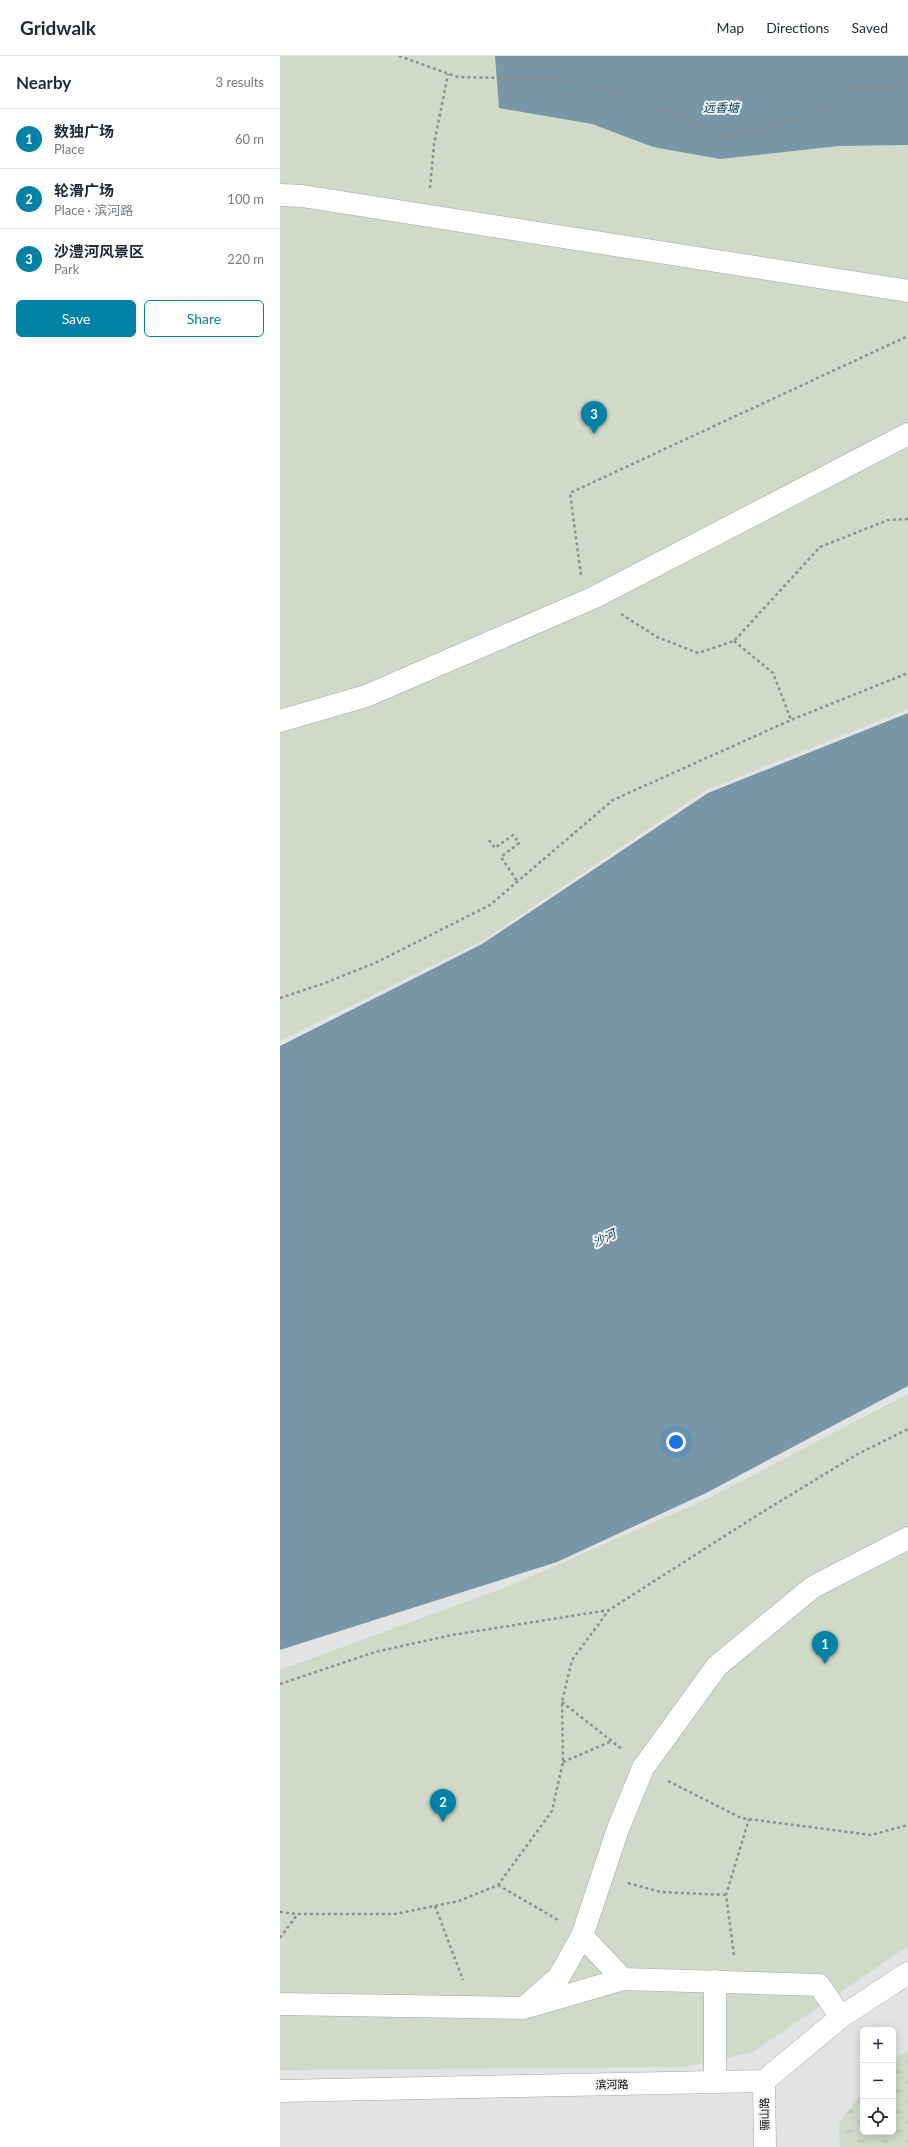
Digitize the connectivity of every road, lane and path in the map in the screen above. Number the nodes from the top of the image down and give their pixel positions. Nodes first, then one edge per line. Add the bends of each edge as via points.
1 (399, 56) edge
2 (448, 74) junction
3 (908, 86) edge
4 (280, 195) edge
5 (427, 216) junction
6 (908, 291) edge
7 (908, 434) edge
8 (734, 640) dead end
9 (908, 673) edge
10 (791, 720) junction
11 (280, 721) edge
12 (489, 840) dead end
13 (517, 881) junction
14 (280, 998) edge
15 (908, 1429) edge
16 (908, 1538) edge
17 (609, 1610) junction
18 (280, 1684) edge
19 (562, 1702) junction
20 (612, 1741) junction
21 (563, 1762) junction
22 (643, 1768) junction
23 (749, 1819) junction
24 (908, 1825) edge
25 (602, 1876) junction
26 (498, 1885) junction
27 (726, 1895) junction
28 (435, 1906) junction
29 (280, 1912) edge
30 (297, 1914) junction
31 (582, 1936) junction
32 (280, 1938) edge
33 (908, 1973) edge
34 (623, 1979) junction
35 (715, 1981) junction
36 (738, 1982) junction
37 (280, 2004) edge
38 (473, 2007) junction
39 (524, 2008) junction
40 (841, 2018) junction
41 (764, 2081) junction
42 (715, 2082) junction
43 (280, 2091) edge
44 (765, 2147) edge

1 - 2 path
2 - 3 path via 458,77 554,78 601,87 726,134 761,132 816,112 851,91 893,84
2 - 5 path via 434,144
4 - 5 street via 302,196
5 - 6 street
7 - 11 street via 595,597 366,696
8 - 10 path via 772,673
9 - 10 path
10 - 13 path via 613,800
12 - 13 path via 495,848 513,835 519,843 501,857
13 - 14 path via 490,905 377,962
15 - 17 path via 849,1459
16 - 22 street via 813,1587 717,1666
17 - 18 path via 452,1635 375,1652
17 - 19 path via 572,1660
19 - 20 path
19 - 21 path
20 - 21 path
20 - 22 path
21 - 26 path via 552,1811
22 - 23 path via 740,1818
22 - 25 street
23 - 24 path via 871,1835
23 - 27 path
25 - 27 path via 661,1892
25 - 31 street
26 - 28 path via 459,1901
26 - 31 path
27 - 36 path
28 - 30 path via 395,1914
28 - 38 path
29 - 30 path
30 - 32 path
31 - 34 street
31 - 39 street via 559,1977
33 - 40 street
34 - 35 street
34 - 39 street
35 - 36 street
35 - 42 street
36 - 40 street via 819,1985
37 - 38 street
38 - 39 street
40 - 41 street
41 - 42 street, 滨河路
41 - 44 street, 骊山路
42 - 43 street, 滨河路

